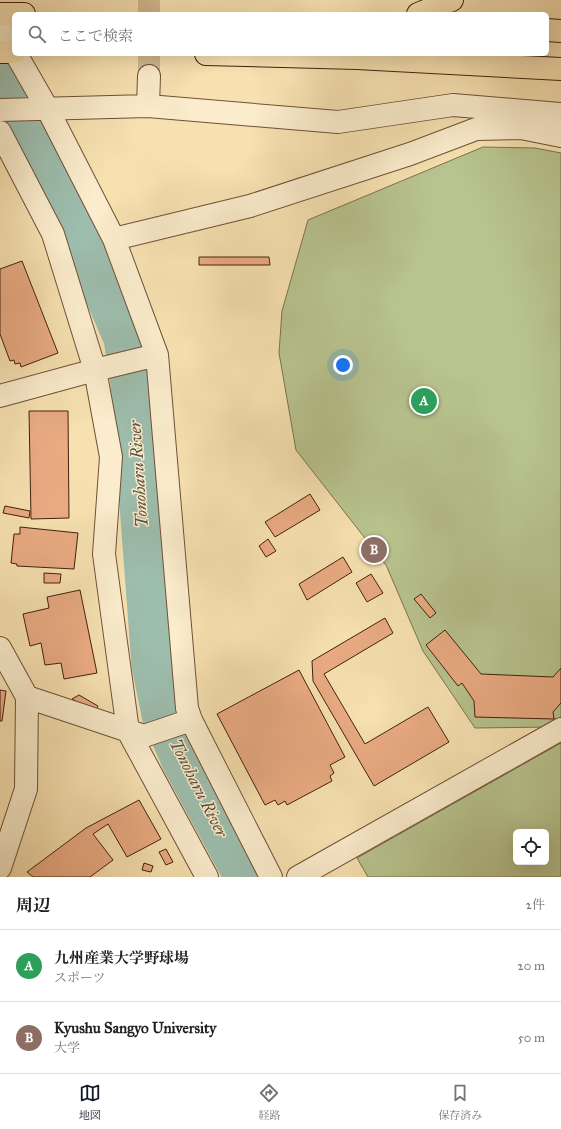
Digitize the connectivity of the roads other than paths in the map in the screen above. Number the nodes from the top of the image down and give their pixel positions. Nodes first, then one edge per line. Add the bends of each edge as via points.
1 (452, 0) edge
2 (423, 12) edge
3 (0, 14) edge
4 (12, 14) edge
5 (0, 27) edge
6 (549, 30) edge
7 (561, 31) edge
8 (12, 47) edge
9 (0, 52) edge
10 (12, 52) edge
11 (17, 56) edge
12 (326, 56) edge
13 (561, 69) edge
14 (150, 76) tunnel mouth
15 (148, 106) junction
16 (47, 108) junction
17 (0, 110) edge
18 (561, 114) edge
19 (0, 132) edge
20 (561, 136) edge
21 (114, 240) junction
22 (157, 355) junction
23 (95, 370) junction
24 (0, 396) edge
25 (1, 652) edge
26 (27, 697) junction
27 (186, 722) junction
28 (561, 729) edge
29 (136, 733) junction
30 (0, 868) edge
31 (207, 877) edge
32 (271, 877) edge
33 (298, 877) edge

1 - 2 highway
3 - 4 highway
5 - 8 street
6 - 7 highway
9 - 10 highway
11 - 16 street
12 - 13 highway
14 - 15 street
15 - 16 street
15 - 18 street via 338,122 453,105
16 - 17 street
16 - 21 street
19 - 23 street via 53,234
20 - 21 street via 521,128 476,129 410,154 250,206
21 - 22 street
22 - 23 street
22 - 27 street via 187,708
23 - 24 street
23 - 29 street via 111,457 104,554
25 - 26 street
26 - 29 street
26 - 30 street via 26,789
27 - 29 street
27 - 32 street
28 - 33 street
29 - 31 street

